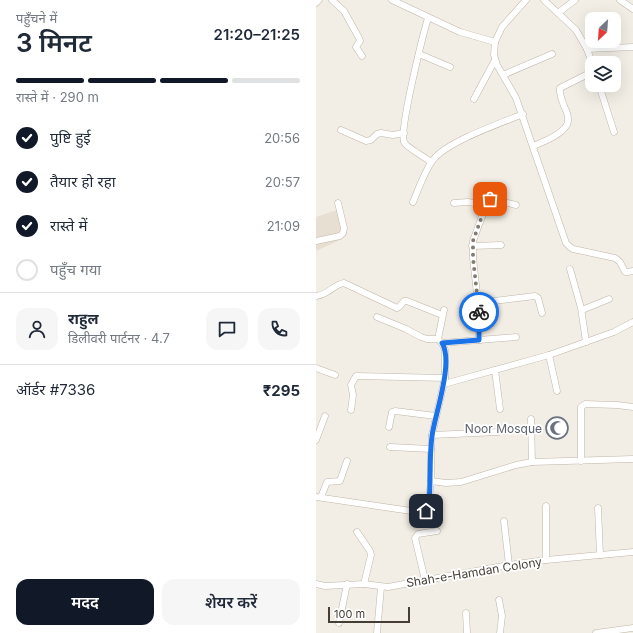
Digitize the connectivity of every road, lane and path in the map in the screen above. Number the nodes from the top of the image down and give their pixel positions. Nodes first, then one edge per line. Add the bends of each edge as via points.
1 (319, 0) edge
2 (332, 0) edge
3 (392, 0) edge
4 (526, 0) edge
5 (545, 0) edge
6 (575, 0) edge
7 (620, 0) edge
8 (316, 3) edge
9 (633, 9) edge
10 (558, 13) junction
11 (428, 18) junction
12 (496, 42) junction
13 (585, 45) edge
14 (621, 47) edge
15 (633, 47) edge
16 (587, 48) edge
17 (419, 54) junction
18 (552, 54) dead end
19 (362, 56) dead end
20 (590, 56) edge
21 (495, 60) junction
22 (450, 67) dead end
23 (503, 75) junction
24 (585, 76) edge
25 (601, 92) edge
26 (474, 99) dead end
27 (523, 114) junction
28 (341, 130) dead end
29 (614, 132) dead end
30 (404, 133) junction
31 (533, 146) junction
32 (431, 162) junction
33 (413, 202) dead end
34 (338, 203) dead end
35 (454, 203) dead end
36 (486, 205) junction
37 (516, 205) dead end
38 (316, 241) edge
39 (501, 245) dead end
40 (472, 246) junction
41 (570, 270) dead end
42 (633, 271) edge
43 (316, 296) edge
44 (608, 299) dead end
45 (478, 303) junction
46 (582, 310) junction
47 (542, 313) dead end
48 (377, 317) dead end
49 (633, 322) edge
50 (516, 337) dead end
51 (479, 340) junction
52 (440, 341) junction
53 (586, 342) junction
54 (550, 355) junction
55 (316, 368) edge
56 (495, 370) junction
57 (335, 375) dead end
58 (444, 381) junction
59 (557, 391) dead end
60 (633, 407) edge
61 (500, 409) dead end
62 (351, 410) dead end
63 (325, 416) dead end
64 (436, 416) junction
65 (531, 420) dead end
66 (389, 427) dead end
67 (499, 432) dead end
68 (432, 435) junction
69 (316, 440) edge
70 (390, 447) dead end
71 (431, 449) junction
72 (633, 459) edge
73 (347, 461) dead end
74 (581, 461) junction
75 (532, 462) junction
76 (431, 481) junction
77 (318, 497) edge
78 (546, 506) dead end
79 (598, 508) dead end
80 (504, 521) dead end
81 (436, 531) dead end
82 (357, 532) dead end
83 (633, 552) edge
84 (600, 555) junction
85 (546, 560) junction
86 (508, 565) junction
87 (425, 580) junction
88 (316, 584) edge
89 (347, 584) junction
90 (364, 584) junction
91 (381, 587) junction
92 (499, 600) dead end
93 (466, 613) dead end
94 (339, 622) dead end
95 (633, 628) edge
96 (620, 631) edge
97 (377, 633) edge
98 (466, 633) edge
99 (500, 633) edge
100 (598, 633) edge

1 - 8 street
2 - 19 street via 344,11 360,40 356,48
3 - 11 street
4 - 12 street via 502,26
5 - 10 street
6 - 10 street
7 - 9 street
10 - 13 street via 576,30
11 - 12 street via 469,35
11 - 17 street
12 - 21 street
14 - 15 street
16 - 20 street
17 - 22 street
17 - 30 street
18 - 23 street
21 - 23 street
21 - 26 street
23 - 27 street
24 - 31 street via 560,88 568,117 565,128 552,138
25 - 29 street
27 - 31 street
27 - 32 street via 460,141 437,155
28 - 30 street via 366,141 381,133
30 - 32 street via 407,145
31 - 42 street via 568,246 615,258 624,270
32 - 33 street
34 - 38 street via 343,233 340,236
35 - 36 street
36 - 37 street via 490,199
36 - 40 street
39 - 40 street
40 - 45 street
41 - 46 street
43 - 52 street via 344,283 397,308 402,302 407,301 443,313
44 - 46 street
45 - 47 street via 535,296 538,298
45 - 51 street
46 - 53 street
48 - 52 street via 427,339
49 - 53 street
50 - 51 street
51 - 52 street
52 - 58 street via 445,350
53 - 54 street
54 - 56 street
54 - 59 street
55 - 57 street
56 - 58 street
56 - 61 street
58 - 62 street via 356,376 351,385
58 - 64 street
60 - 74 street via 583,405 580,409
63 - 69 street
64 - 66 street via 395,410 392,412
64 - 68 street
65 - 75 street
67 - 68 street
68 - 71 street
70 - 71 street
71 - 76 street
72 - 74 street
73 - 77 street via 340,481 327,482
74 - 75 street
75 - 76 street via 461,482
76 - 77 street via 428,508 422,512
78 - 85 street
79 - 84 street
80 - 86 street
81 - 87 street via 418,534 415,538
82 - 90 street via 370,551
83 - 84 street, Shah-e-Hamdan Colony
84 - 85 street, Shah-e-Hamdan Colony
85 - 86 street, Shah-e-Hamdan Colony
86 - 87 street, Shah-e-Hamdan Colony
87 - 91 street, Shah-e-Hamdan Colony
88 - 89 street, Shah-e-Hamdan Colony
89 - 90 street, Shah-e-Hamdan Colony
89 - 94 street
90 - 91 street, Shah-e-Hamdan Colony
91 - 97 street
92 - 99 street via 502,616
93 - 98 street
95 - 96 street
96 - 100 street

